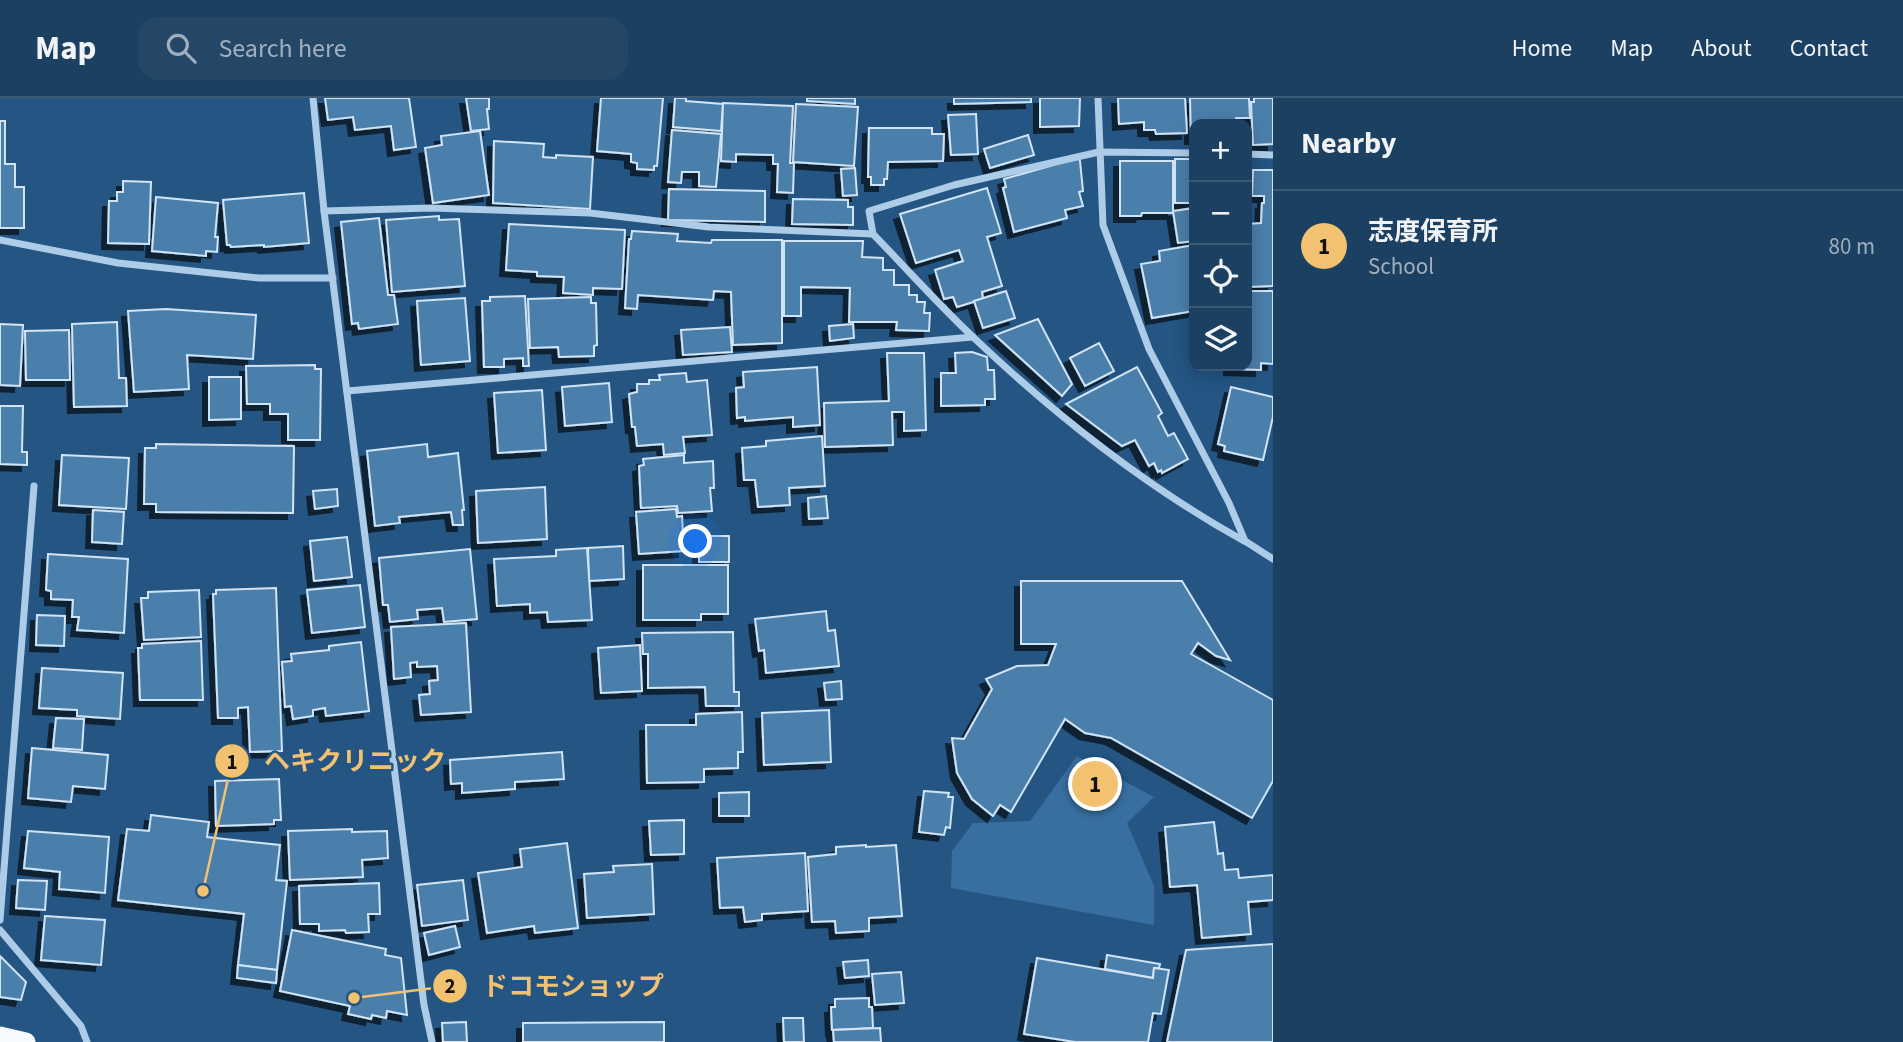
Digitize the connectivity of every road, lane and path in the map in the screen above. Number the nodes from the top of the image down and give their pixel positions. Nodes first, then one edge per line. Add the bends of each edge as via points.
1 (313, 98) edge
2 (1098, 98) edge
3 (1098, 152) junction
4 (1189, 153) edge
5 (1252, 154) edge
6 (1273, 155) edge
7 (324, 211) junction
8 (873, 234) junction
9 (0, 240) edge
10 (333, 278) junction
11 (973, 337) junction
12 (347, 391) junction
13 (34, 486) dead end
14 (1245, 541) junction
15 (1273, 559) edge
16 (0, 920) edge
17 (0, 930) edge
18 (0, 1036) edge
19 (26, 1042) edge
20 (87, 1042) edge
21 (432, 1042) edge

1 - 7 street
2 - 3 street
3 - 4 street
3 - 8 street via 869,211
3 - 14 street via 1103,225 1144,337
5 - 6 street
7 - 8 street via 432,208 590,213 709,227
7 - 10 street
8 - 11 street
9 - 10 street via 118,262 259,278
10 - 12 street
11 - 12 street
11 - 14 street via 1105,452
12 - 21 street
13 - 16 street
14 - 15 street
17 - 20 street via 81,1026
18 - 19 highway

